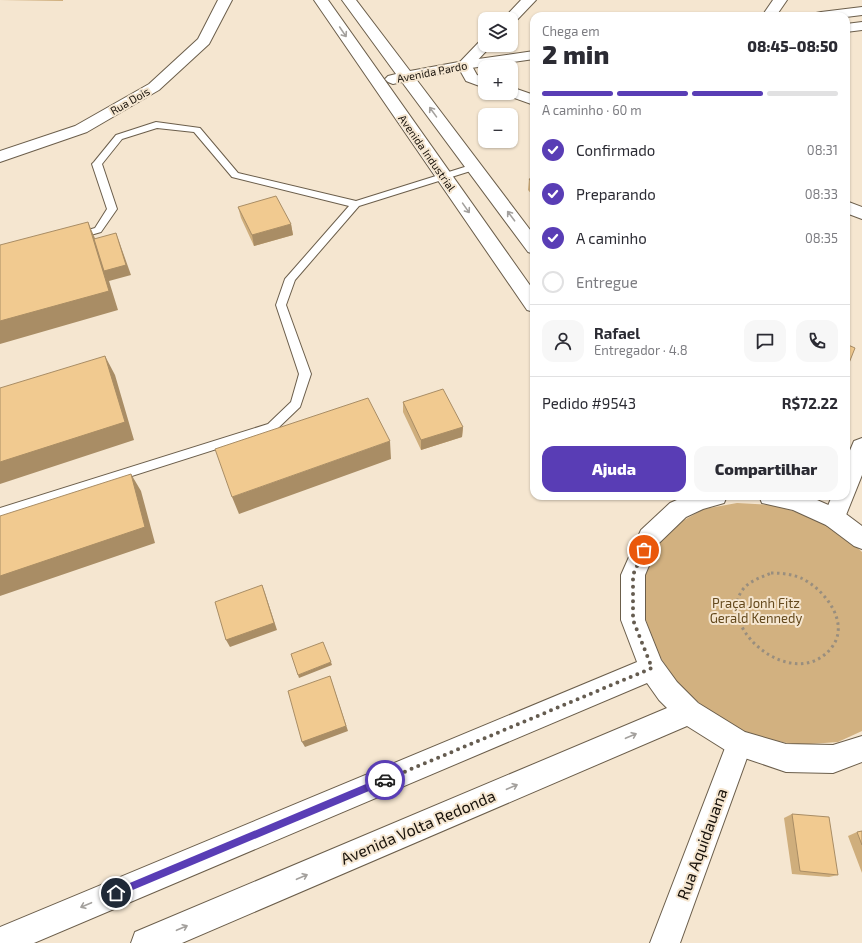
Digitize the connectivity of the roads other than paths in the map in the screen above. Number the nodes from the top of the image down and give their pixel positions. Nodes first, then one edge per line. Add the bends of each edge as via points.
1 (225, 0) edge
2 (321, 0) edge
3 (349, 0) edge
4 (529, 0) edge
5 (780, 0) edge
6 (862, 11) edge
7 (517, 12) edge
8 (772, 12) edge
9 (850, 12) edge
10 (862, 26) edge
11 (850, 28) edge
12 (482, 52) edge
13 (530, 57) edge
14 (473, 73) edge
15 (411, 82) junction
16 (381, 88) junction
17 (518, 94) edge
18 (530, 99) edge
19 (0, 157) edge
20 (474, 167) junction
21 (444, 176) junction
22 (356, 204) junction
23 (850, 208) edge
24 (862, 212) edge
25 (68, 238) edge
26 (530, 243) edge
27 (530, 299) edge
28 (862, 447) edge
29 (850, 478) edge
30 (702, 500) edge
31 (791, 500) edge
32 (841, 500) edge
33 (674, 503) edge
34 (0, 513) edge
35 (834, 518) junction
36 (862, 539) edge
37 (652, 668) junction
38 (689, 712) junction
39 (739, 744) junction
40 (862, 749) edge
41 (0, 942) edge
42 (146, 943) edge
43 (665, 943) edge

1 - 19 street, Rua Dois via 204,41 154,87 81,129
2 -> 16 street, Avenida Industrial
3 - 15 street
4 - 7 street
5 - 8 street
6 - 9 street
10 - 11 street
12 - 14 street
13 - 14 street, Avenida Pardo
14 - 15 street, Avenida Pardo
15 - 16 street, Avenida Pardo
20 -> 15 street
16 - 21 street, Avenida Industrial
17 - 18 street
20 - 21 lane
26 -> 20 street
21 - 22 lane
21 -> 27 street, Avenida Industrial
22 - 25 lane via 235,175 197,130 156,125 119,137 97,164 112,209 98,230
22 - 34 lane via 290,279 281,305 305,374 296,404 272,427
23 - 24 street
28 - 29 street
30 - 33 street
31 - 35 street
32 - 35 street
33 - 37 street via 649,537 633,575 633,620
35 - 36 street
37 - 38 street via 668,691
37 -> 41 street
38 - 39 street
42 -> 38 street, Avenida Volta Redonda
39 - 40 street via 786,758 833,759
39 - 43 street, Rua Aquidauana

